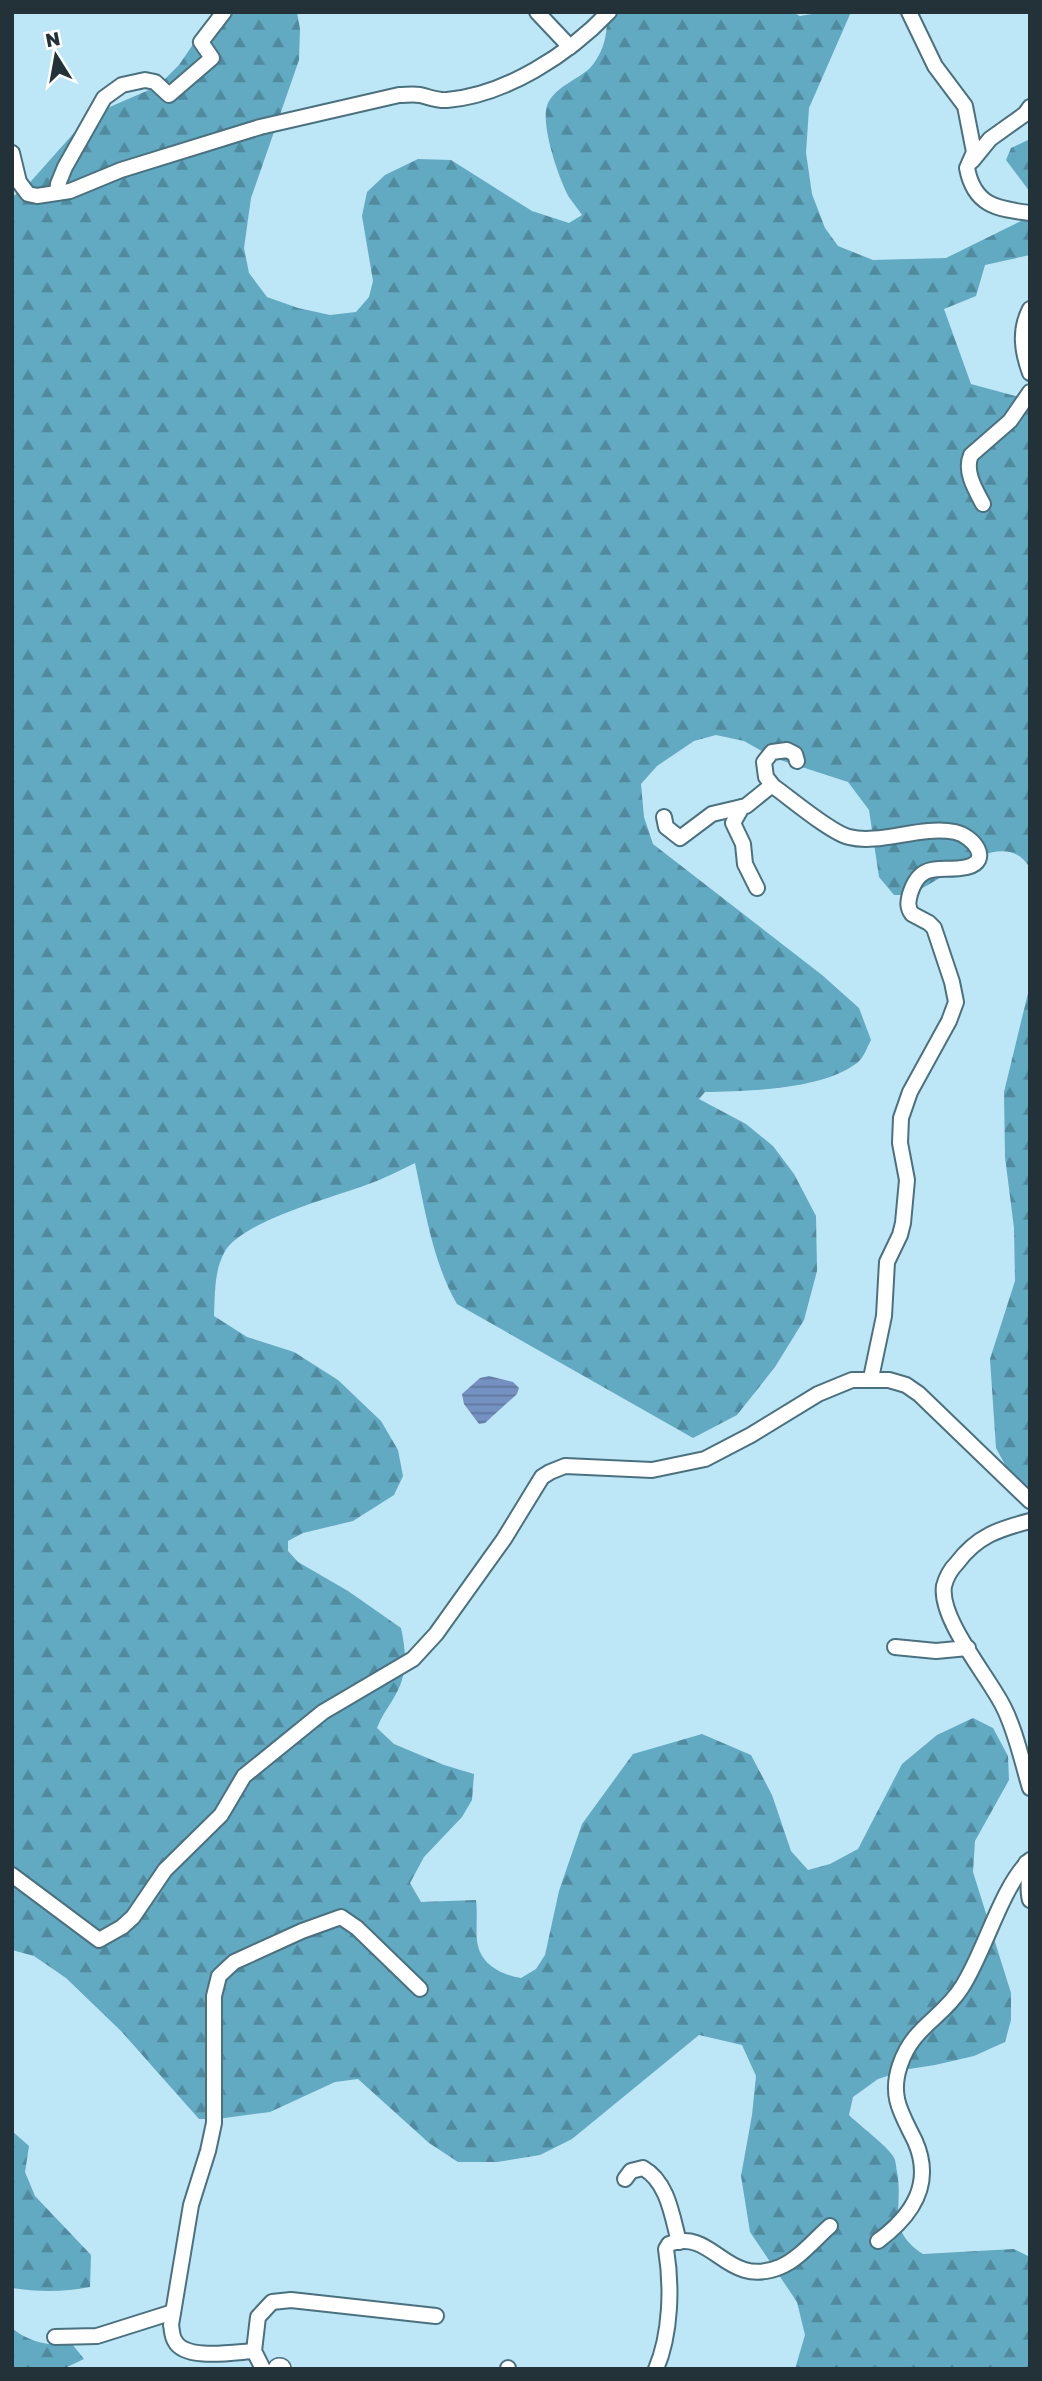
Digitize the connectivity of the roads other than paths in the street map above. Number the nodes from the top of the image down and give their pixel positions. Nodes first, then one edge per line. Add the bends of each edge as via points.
1 (224, 12) edge
2 (537, 12) edge
3 (609, 12) edge
4 (909, 12) edge
5 (570, 47) junction
6 (1030, 107) edge
7 (12, 153) edge
8 (969, 165) junction
9 (57, 192) junction
10 (1030, 213) edge
11 (1030, 309) edge
12 (1030, 373) edge
13 (1030, 392) edge
14 (983, 504) dead end
15 (797, 761) dead end
16 (772, 785) junction
17 (742, 807) junction
18 (664, 817) dead end
19 (757, 888) dead end
20 (872, 1378) junction
21 (1027, 1493) edge
22 (1030, 1521) edge
23 (895, 1647) dead end
24 (968, 1648) junction
25 (1030, 1788) edge
26 (1028, 1861) edge
27 (12, 1875) edge
28 (1030, 1900) edge
29 (420, 1989) dead end
30 (625, 2179) dead end
31 (830, 2226) dead end
32 (878, 2241) dead end
33 (679, 2242) junction
34 (173, 2312) junction
35 (436, 2316) dead end
36 (55, 2337) dead end
37 (254, 2351) junction
38 (263, 2369) edge
39 (656, 2369) edge

1 - 9 street via 201,42 212,58 179,89 169,95 155,82 145,80 122,85 104,98 65,167
2 - 5 street
3 - 5 street
4 - 8 street via 935,66 965,106 974,152
5 - 9 street via 509,83 467,97 444,100 399,94 260,127
6 - 8 street via 990,139
7 - 9 street via 27,194
8 - 10 street via 977,196 991,205
11 - 12 street via 1023,327
13 - 14 street via 1010,421 971,455 971,476
15 - 16 street via 787,750 772,752 764,762
16 - 17 street
16 - 20 street via 845,836 857,839 931,830 970,837 977,844 976,860 969,866 926,871 914,883 908,902 912,914 934,928 956,1002 901,1118 907,1180 903,1223 887,1262 884,1316
17 - 18 street via 716,812 680,838 666,827
17 - 19 street via 733,825
20 - 21 street via 906,1385 919,1394
20 - 27 street via 828,1389 705,1459 652,1470 565,1466 542,1477 504,1539 413,1660 323,1712 244,1776 221,1815 165,1870 133,1917 108,1936 99,1940
22 - 24 street via 984,1536 962,1555 945,1584 950,1619
23 - 24 street
24 - 25 street via 1003,1706
26 - 28 street
26 - 32 street via 964,1984 939,2015 916,2033 900,2066 898,2106 917,2147 922,2183 905,2219
29 - 34 street via 341,1917 246,1954 219,1976 214,1996 214,2123 191,2205
30 - 33 street via 631,2171 643,2168 655,2176
31 - 33 street via 792,2260 768,2270 738,2269 706,2247
33 - 39 street via 666,2249 668,2325
34 - 36 street via 97,2336
34 - 37 street via 173,2337 182,2349 199,2354
35 - 37 street via 282,2299 272,2302 258,2317
37 - 38 street

